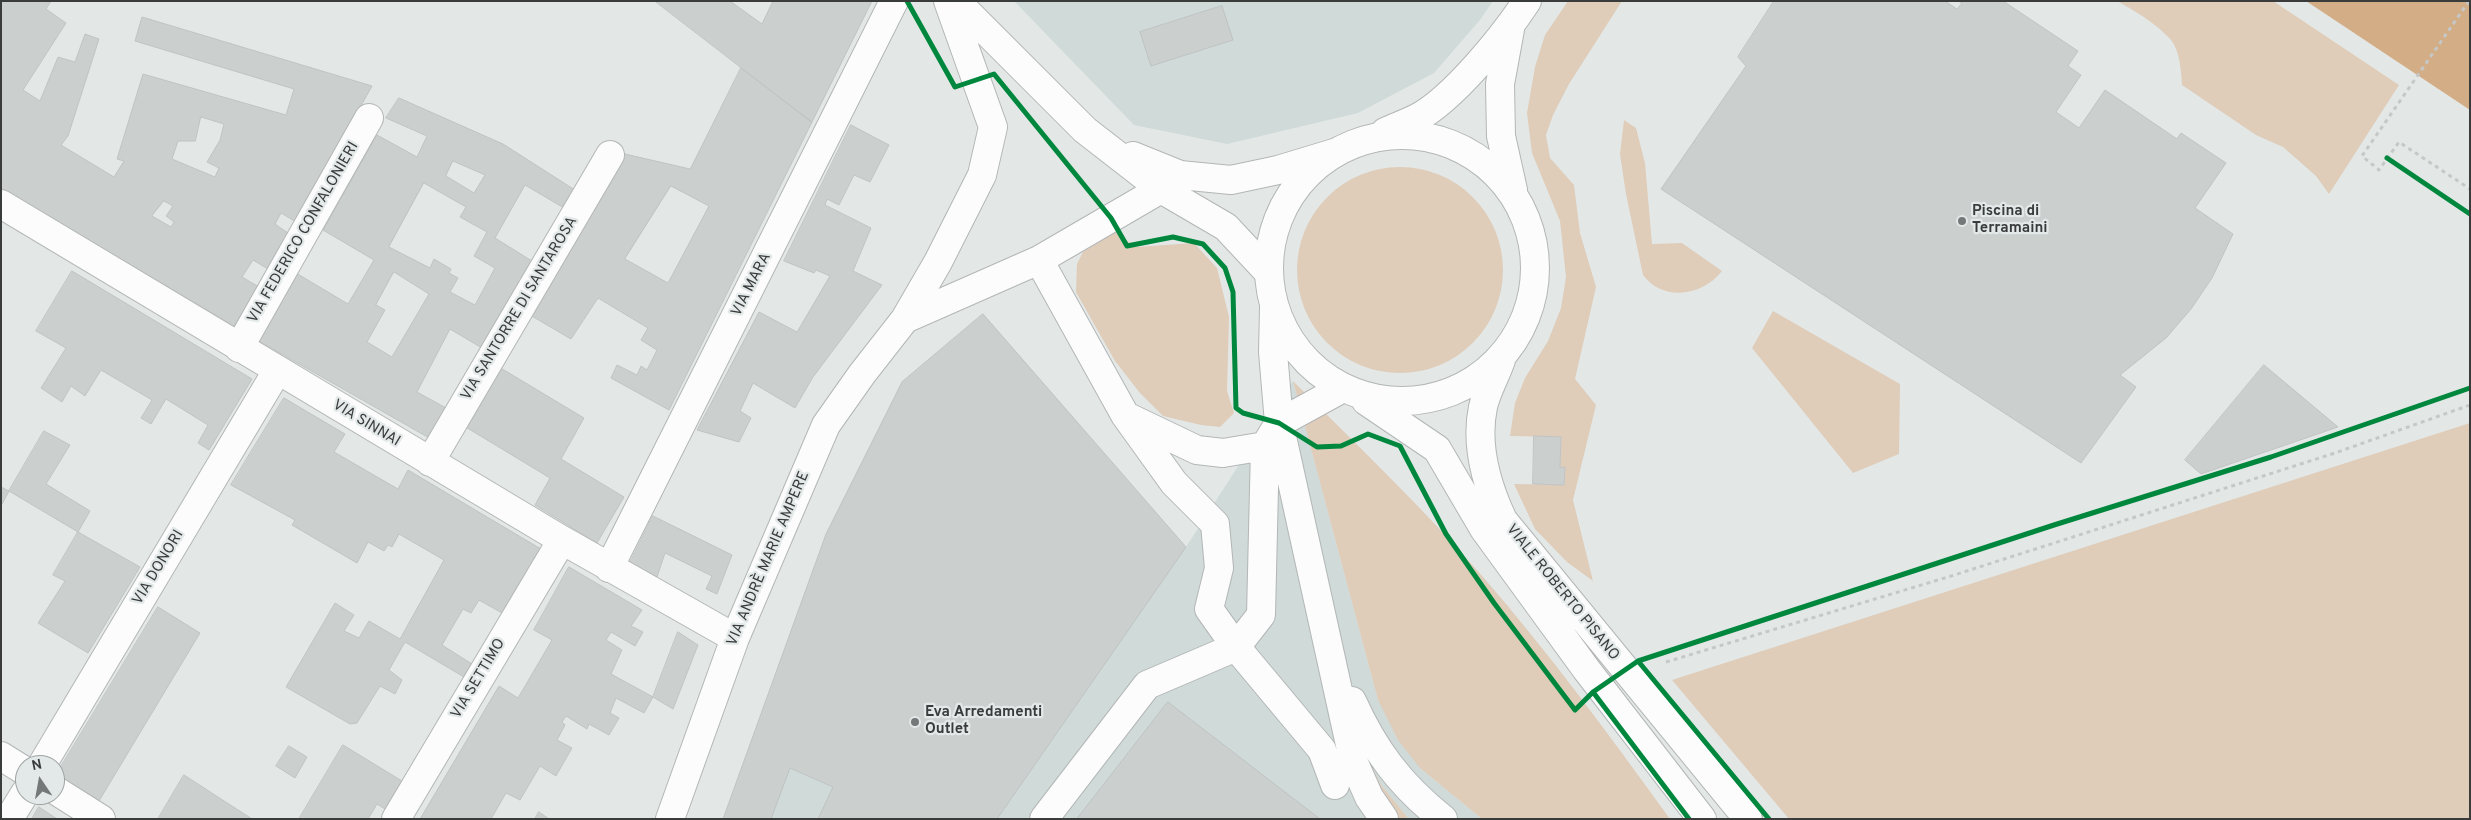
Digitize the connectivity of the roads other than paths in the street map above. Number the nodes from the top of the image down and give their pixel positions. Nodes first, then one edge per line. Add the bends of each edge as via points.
1 (894, 1) edge
2 (948, 1) edge
3 (956, 1) edge
4 (1527, 1) edge
5 (1512, 24) junction
6 (369, 118) dead end
7 (1086, 130) junction
8 (1346, 148) junction
9 (610, 156) dead end
10 (1161, 189) junction
11 (1514, 193) junction
12 (1, 204) edge
13 (1039, 260) junction
14 (1268, 272) junction
15 (1274, 308) junction
16 (905, 320) junction
17 (239, 348) junction
18 (1502, 359) junction
19 (277, 371) junction
20 (1350, 391) junction
21 (1125, 415) junction
22 (1272, 434) junction
23 (430, 462) junction
24 (562, 540) junction
25 (610, 568) junction
26 (735, 638) junction
27 (1236, 646) junction
28 (1332, 659) junction
29 (48, 755) edge
30 (1, 756) edge
31 (15, 765) edge
32 (1335, 785) dead end
33 (65, 796) edge
34 (18, 805) edge
35 (9, 819) edge
36 (101, 819) edge
37 (396, 819) edge
38 (670, 819) edge
39 (1044, 819) edge
40 (1384, 819) edge
41 (1443, 819) edge
42 (1702, 819) edge
43 (1748, 819) edge

1 - 25 street, VIA MARA
2 - 16 street, VIA ANDRÈ MARIE AMPERE via 993,127 982,175
3 - 7 street
4 - 5 street
5 - 8 street via 1450,94 1418,118
5 - 11 street via 1500,84 1501,136
6 - 17 street, VIA FEDERICO CONFALONIERI
7 - 8 street via 1139,159 1180,175 1231,180 1278,170
7 - 10 street
8 - 11 street via 1387,137 1423,136 1458,146 1490,166
8 - 14 street via 1316,165 1289,196 1272,232
9 - 23 street, VIA SANTORRE DI SANTAROSA
10 - 13 street, VIA ANDRÈ MARIE AMPERE
10 - 14 street via 1226,227
11 - 18 street via 1533,233 1537,278 1526,321
12 - 17 street, VIA SINNAI
13 - 16 street, VIA ANDRÈ MARIE AMPERE
13 - 21 street
14 - 15 street
15 - 20 street via 1289,342 1318,374
15 - 22 street
16 - 26 street, VIA ANDRÈ MARIE AMPERE via 826,425
17 - 19 street, VIA SINNAI
18 - 20 street via 1471,384 1434,399 1395,402
18 - 43 street, VIALE ROBERTO PISANO via 1483,407 1481,446 1490,492 1503,520
19 - 23 street, VIA SINNAI
19 - 29 street, VIA DONORI
20 - 22 street
20 - 42 street, VIALE ROBERTO PISANO via 1437,449 1484,529 1586,669
21 - 22 street via 1198,450 1223,453
21 - 27 street via 1174,483 1215,524 1219,568 1209,609
22 - 27 street via 1261,615
22 - 28 street
23 - 24 street, VIA SINNAI
24 - 25 street, VIA SINNAI
24 - 37 street, VIA SETTIMO
25 - 26 street, VIA SINNAI
26 - 38 street, VIA ANDRÈ MARIE AMPERE
27 - 32 street via 1322,750
27 - 39 street via 1146,685
28 - 40 street via 1354,763 1369,797
28 - 41 street via 1377,750 1416,798
30 - 31 street
33 - 36 street
34 - 35 street

